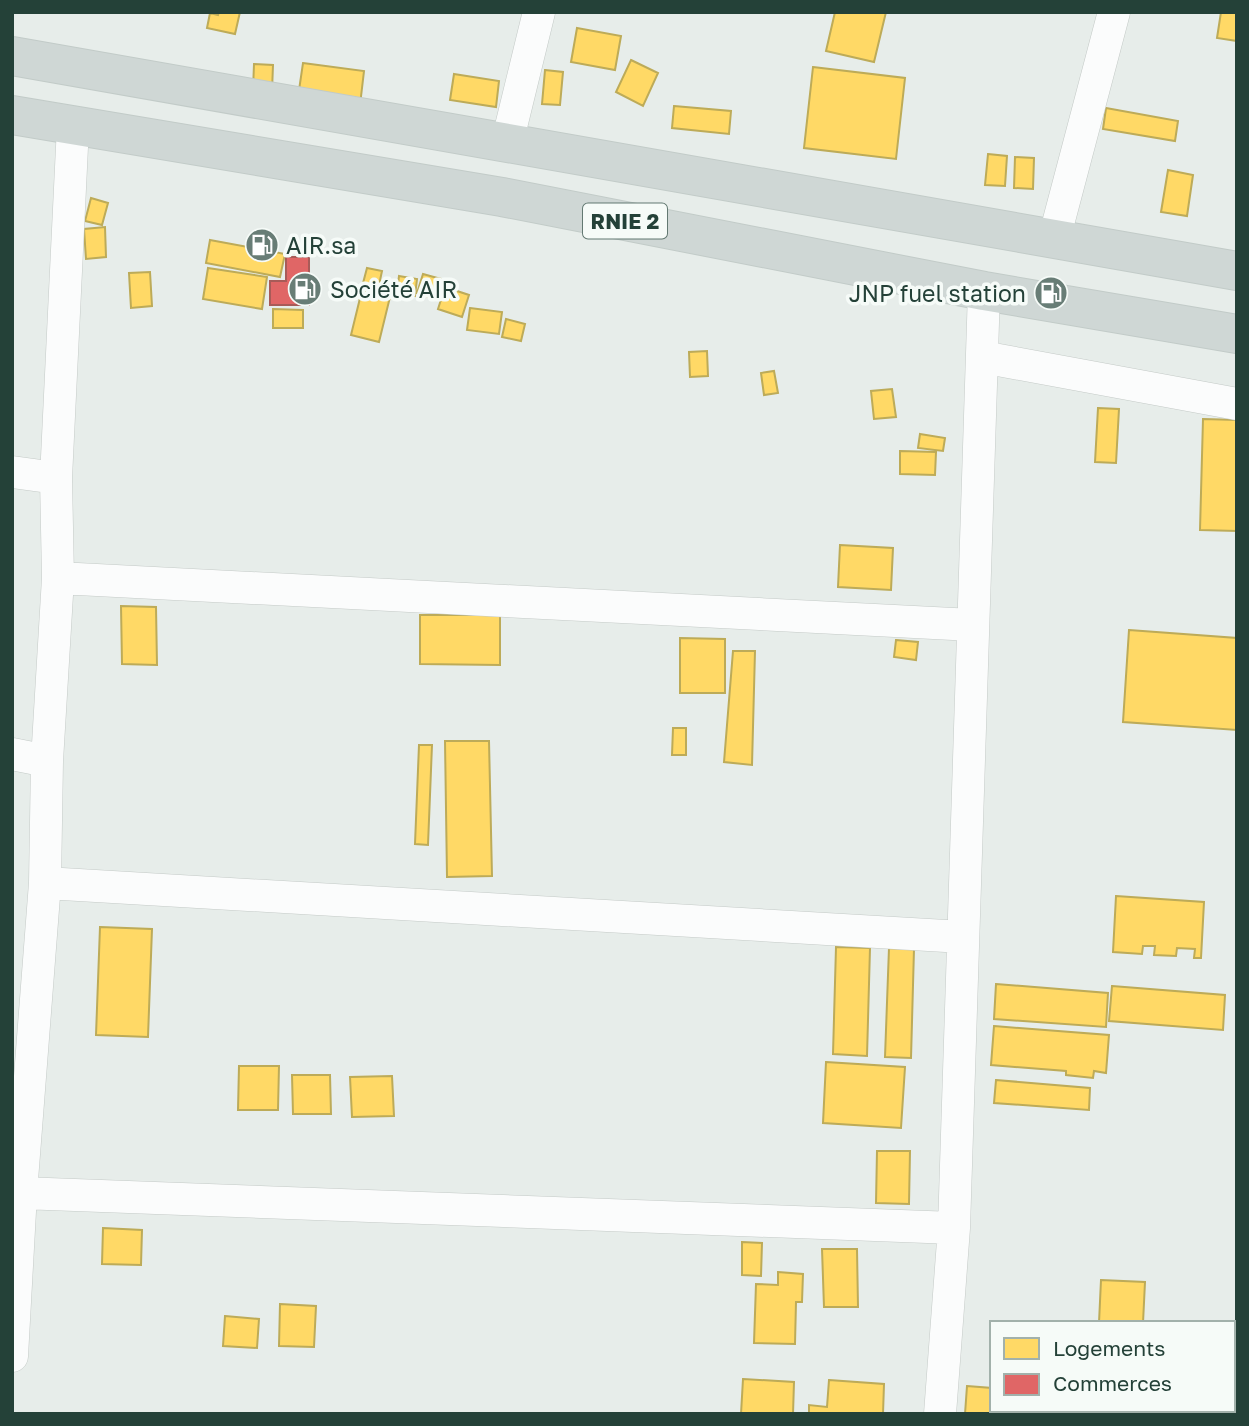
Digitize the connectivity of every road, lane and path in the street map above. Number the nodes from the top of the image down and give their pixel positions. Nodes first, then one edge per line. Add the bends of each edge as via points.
1 (539, 12) edge
2 (1114, 12) edge
3 (12, 56) edge
4 (12, 115) edge
5 (73, 126) junction
6 (508, 143) junction
7 (1054, 239) junction
8 (1237, 271) edge
9 (984, 291) junction
10 (1237, 334) edge
11 (982, 357) junction
12 (1237, 404) edge
13 (12, 471) edge
14 (56, 478) junction
15 (58, 578) junction
16 (973, 625) junction
17 (12, 754) edge
18 (47, 761) junction
19 (45, 883) junction
20 (963, 937) junction
21 (21, 1193) junction
22 (954, 1228) junction
23 (12, 1356) edge
24 (940, 1414) edge

1 - 6 street
2 - 7 street
3 - 6 main road, RNIE 2
4 - 5 main road, RNIE 2
5 - 9 main road, RNIE 2 via 502,197
5 - 14 street
6 - 7 main road, RNIE 2
7 - 8 main road, RNIE 2
9 - 10 main road, RNIE 2
9 - 11 street
11 - 12 street
11 - 16 street
13 - 14 street
14 - 15 street
15 - 16 street
15 - 18 street
16 - 20 street
17 - 18 street
18 - 19 street
19 - 20 street
19 - 21 street
20 - 22 street
21 - 22 street
21 - 23 street
22 - 24 street

